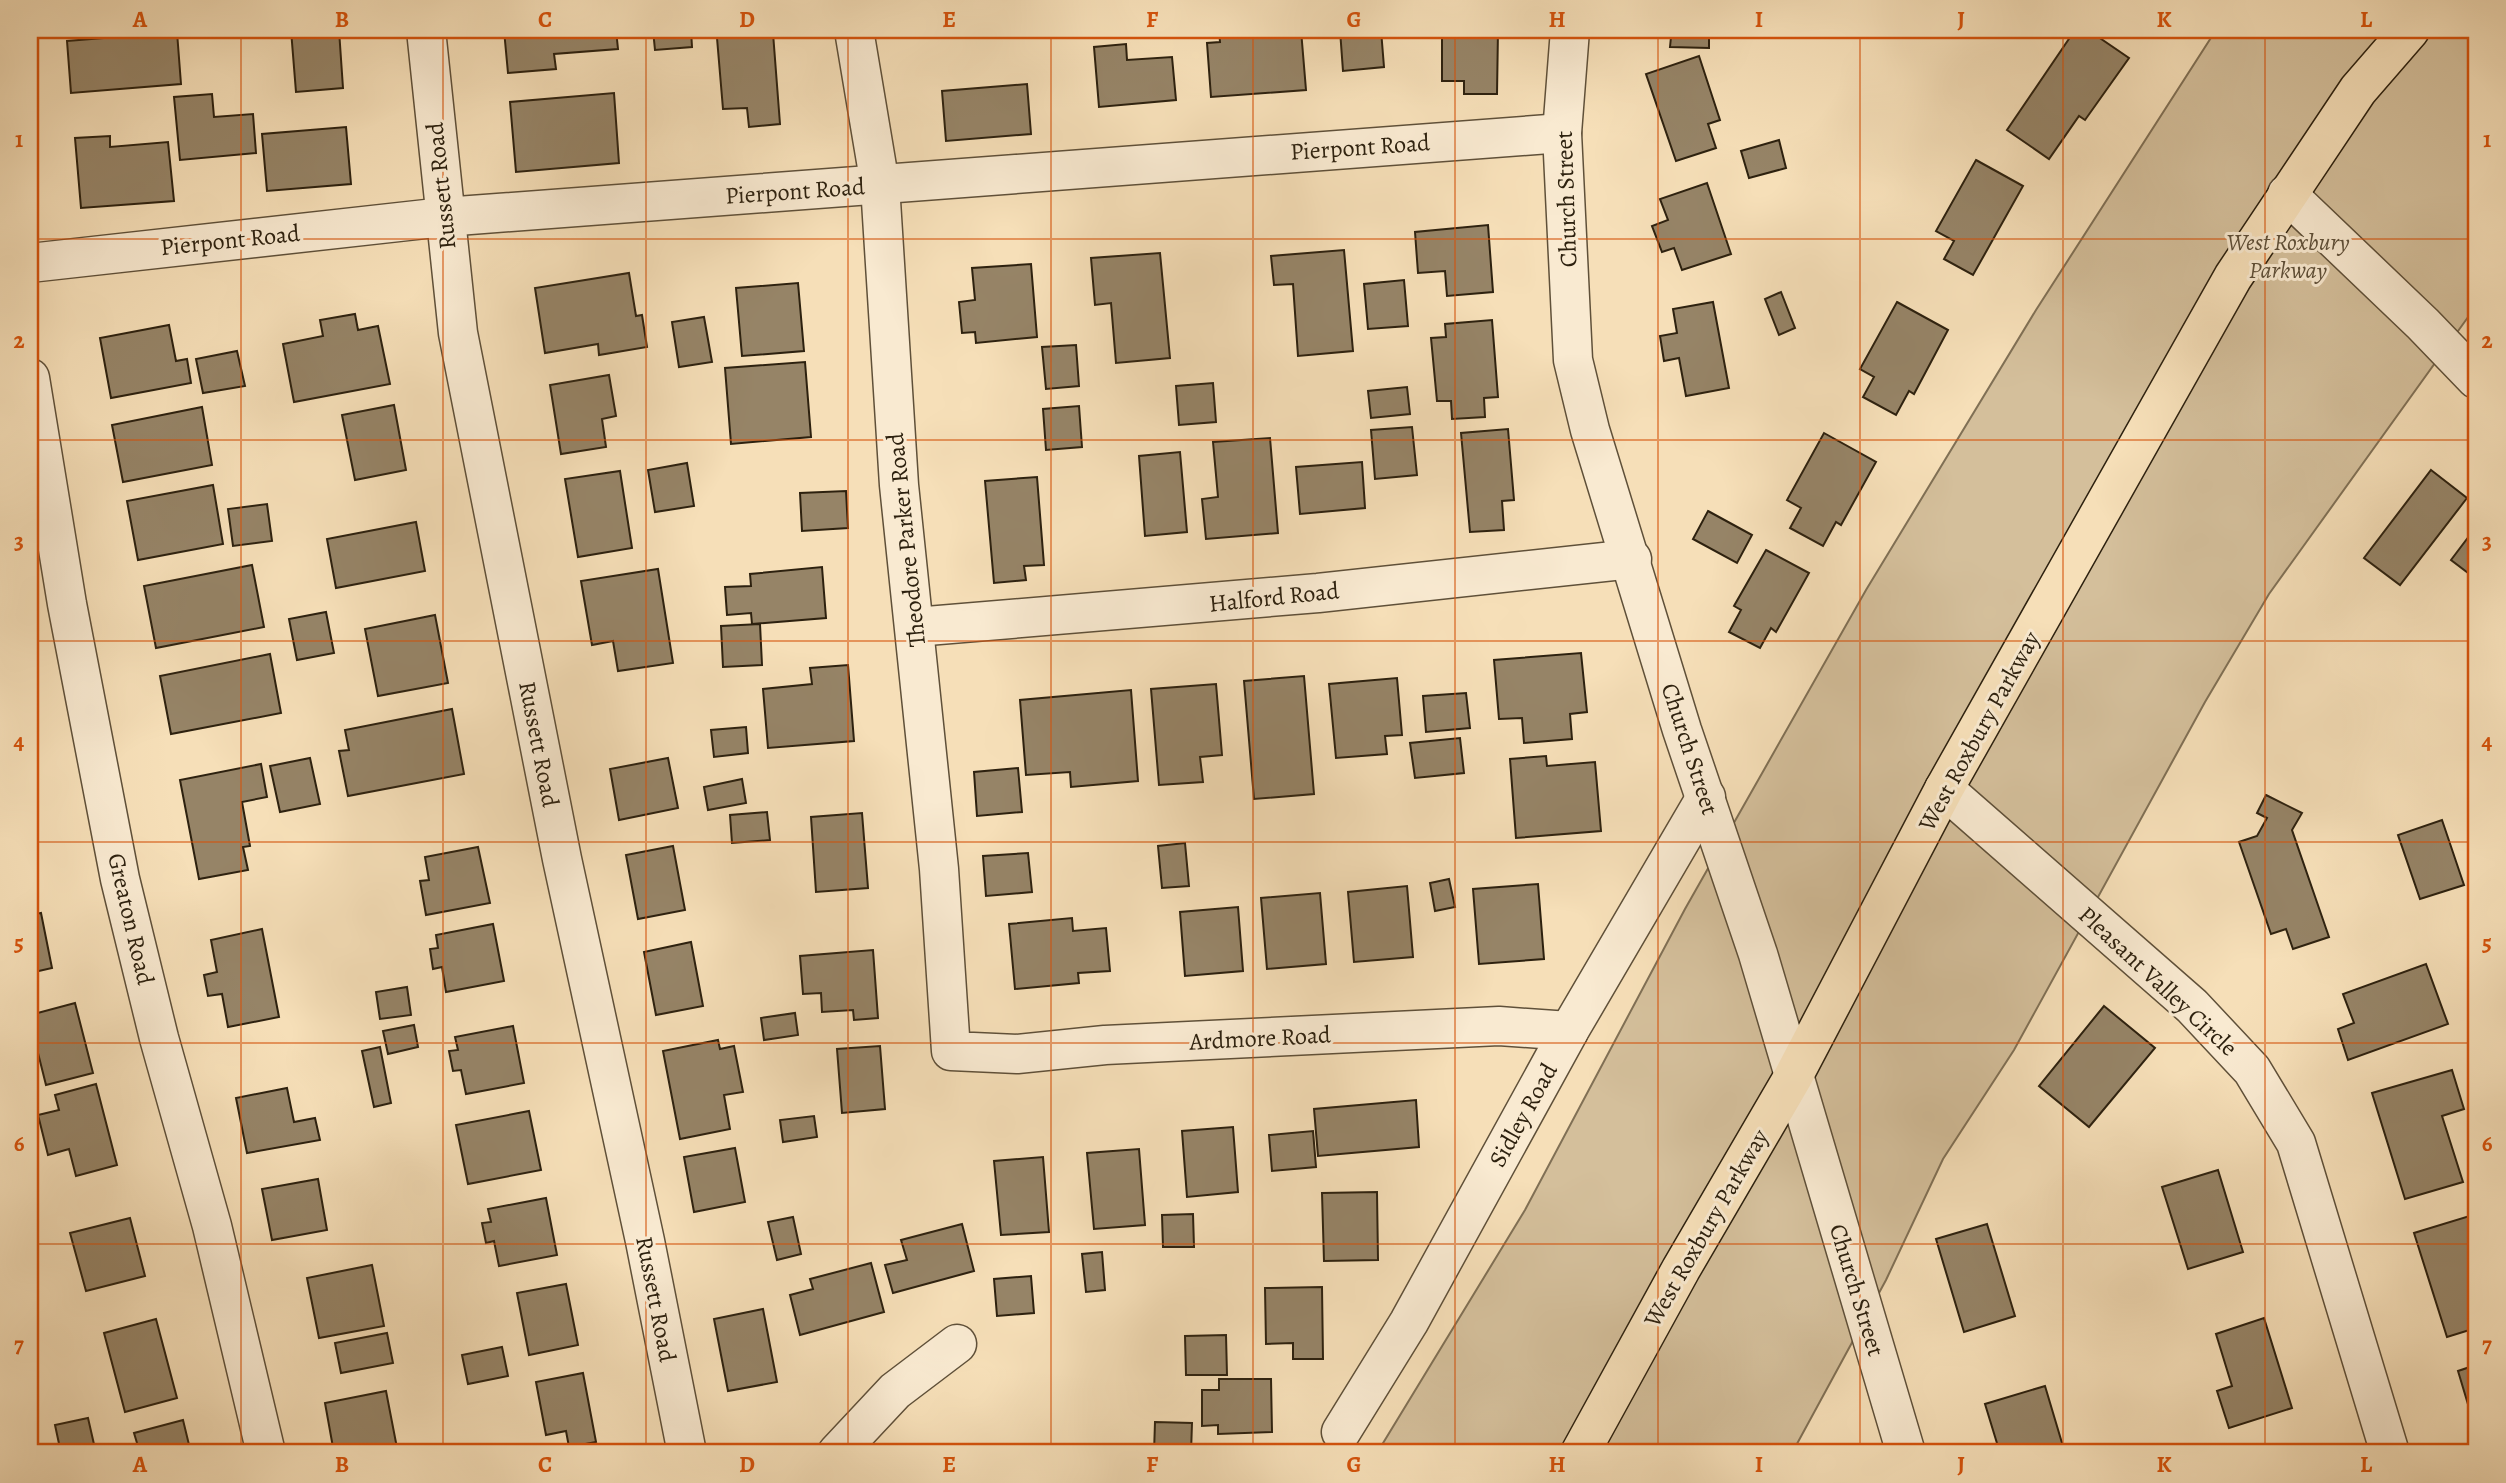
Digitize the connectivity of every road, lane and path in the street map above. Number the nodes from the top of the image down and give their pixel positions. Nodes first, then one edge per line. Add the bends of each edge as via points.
1 (426, 30) edge
2 (855, 30) edge
3 (1570, 30) edge
4 (2410, 30) edge
5 (1562, 132) junction
6 (880, 185) junction
7 (2287, 194) junction
8 (444, 217) junction
9 (30, 262) edge
10 (30, 378) edge
11 (2476, 379) edge
12 (1632, 559) junction
13 (915, 627) junction
14 (1944, 789) junction
15 (1706, 797) junction
16 (1569, 1031) junction
17 (951, 1051) joint
18 (1793, 1077) junction
19 (957, 1344) dead end
20 (1341, 1433) dead end
21 (266, 1453) edge
22 (687, 1453) edge
23 (837, 1453) edge
24 (1580, 1453) edge
25 (1906, 1453) edge
26 (2390, 1453) edge

1 - 8 street, Russett Road
2 - 6 street, Theodore Parker Road
3 - 5 street, Church Street
4 - 7 main road, West Roxbury Parkway via 2358,90
5 - 6 street, Pierpont Road
5 - 12 street, Church Street via 1573,360 1590,430
6 - 8 street, Pierpont Road
6 - 13 street, Theodore Parker Road via 899,485
7 - 11 street
7 - 14 main road, West Roxbury Parkway via 2233,277
8 - 9 street, Pierpont Road
8 - 22 street, Russett Road via 464,360 562,859
10 - 21 street, Greaton Road via 67,604 120,879 212,1226
12 - 13 street, Halford Road via 1292,595
12 - 15 street, Church Street
13 - 17 street, Theodore Parker Road
14 - 18 main road, West Roxbury Parkway
14 - 26 street, Pleasant Valley Circle via 2192,1006 2252,1070 2296,1143
15 - 16 street, Sidley Road
15 - 18 street, Church Street
16 - 17 street, Ardmore Road via 1499,1026 1105,1045 1017,1054
16 - 20 street, Sidley Road via 1409,1322
18 - 24 main road, West Roxbury Parkway
18 - 25 street, Church Street
19 - 23 street via 895,1391

